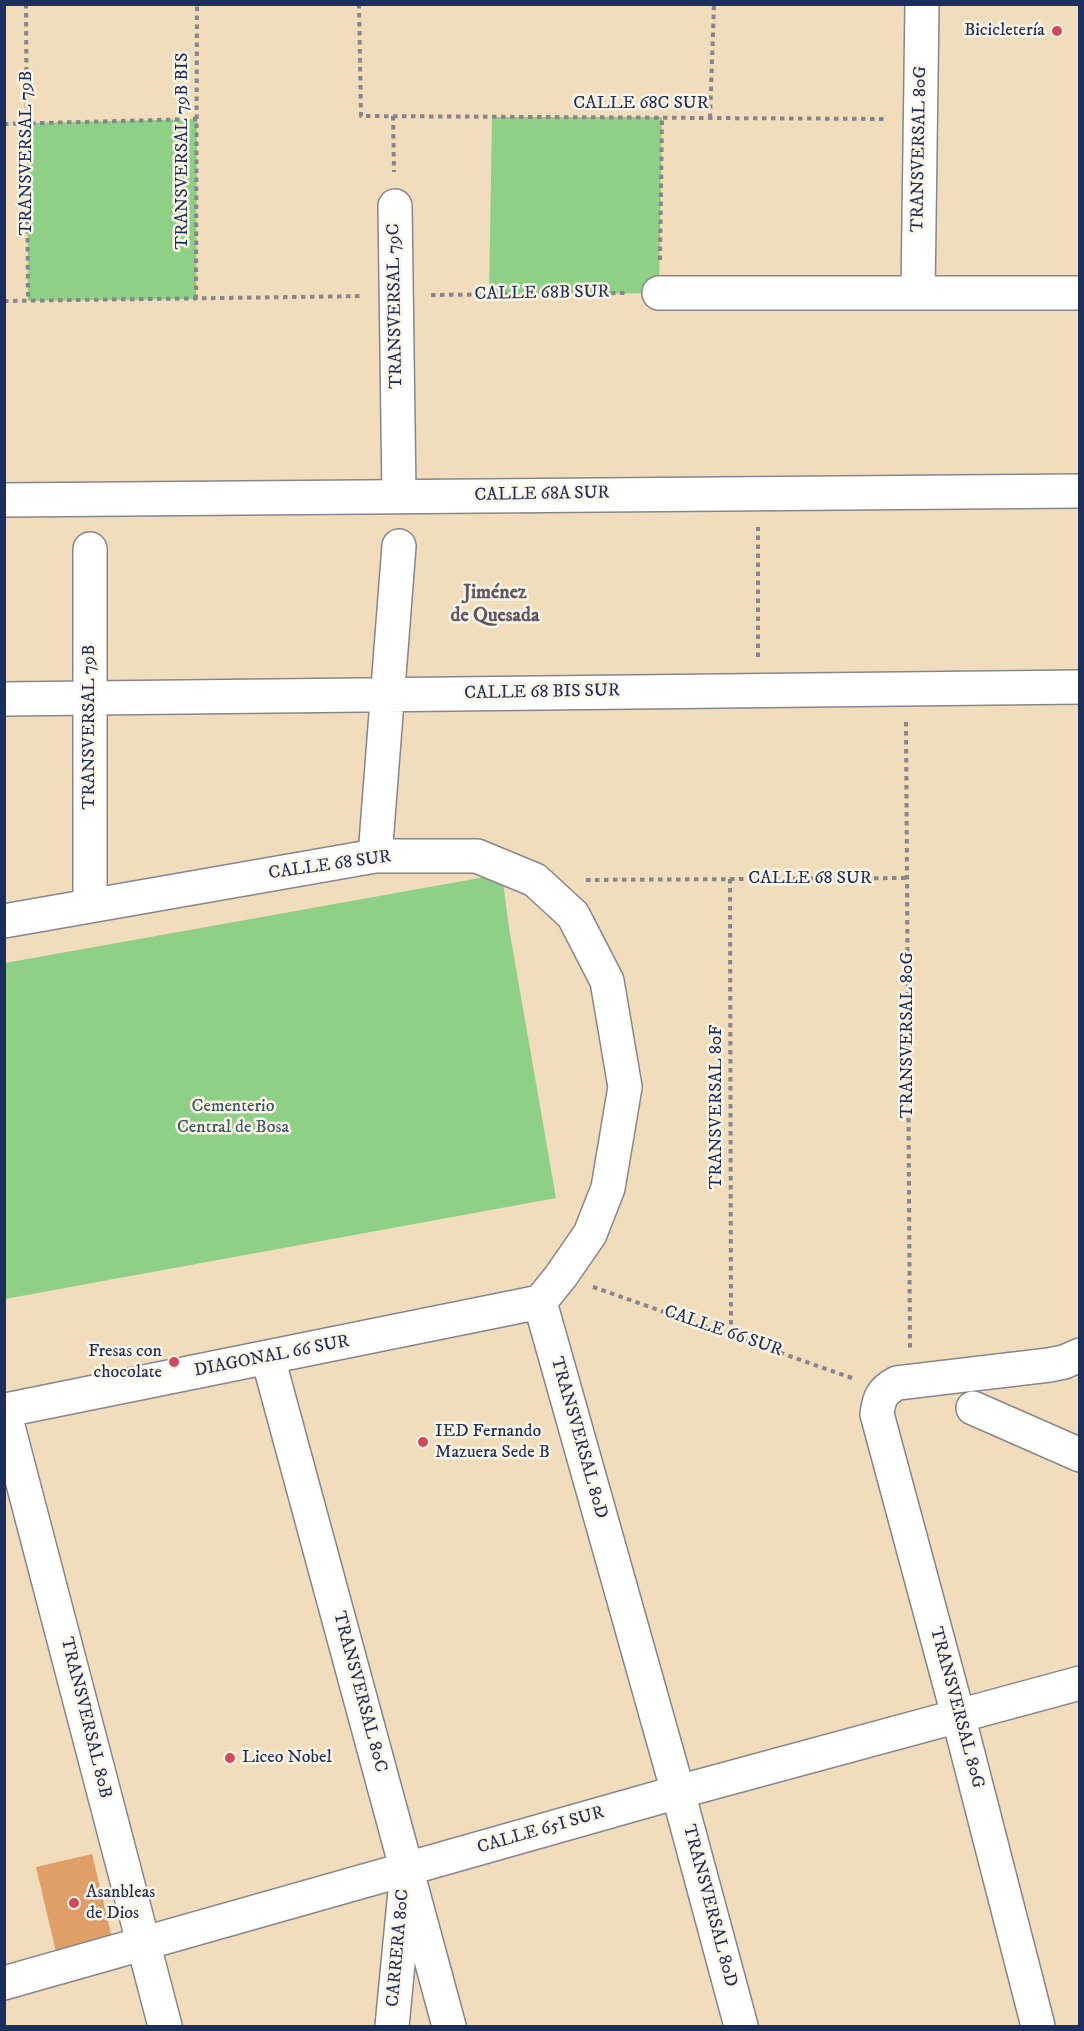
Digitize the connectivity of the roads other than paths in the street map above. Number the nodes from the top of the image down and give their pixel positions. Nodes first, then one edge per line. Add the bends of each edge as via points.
1 (922, 4) edge
2 (395, 206) road end
3 (659, 293) road end
4 (918, 293) junction
5 (1080, 293) edge
6 (1080, 491) edge
7 (399, 496) junction
8 (4, 500) edge
9 (399, 546) dead end
10 (90, 549) dead end
11 (1080, 687) edge
12 (387, 695) junction
13 (90, 698) junction
14 (4, 699) edge
15 (375, 856) junction
16 (90, 906) junction
17 (4, 921) edge
18 (540, 1302) junction
19 (1080, 1355) edge
20 (268, 1358) junction
21 (973, 1408) dead end
22 (5, 1411) edge
23 (1080, 1455) edge
24 (1080, 1683) edge
25 (958, 1715) junction
26 (678, 1792) junction
27 (407, 1869) junction
28 (143, 1943) junction
29 (4, 1983) edge
30 (165, 2026) edge
31 (392, 2026) edge
32 (449, 2026) edge
33 (741, 2026) edge
34 (1038, 2026) edge

1 - 4 street, TRANSVERSAL 80G
2 - 7 street, TRANSVERSAL 79C
3 - 4 street
4 - 5 street
6 - 7 street, CALLE 68A SUR
7 - 8 street, CALLE 68A SUR
9 - 12 street
10 - 13 street, TRANSVERSAL 79B
11 - 12 street, CALLE 68 BIS SUR
12 - 13 street, CALLE 68 BIS SUR
12 - 15 street
13 - 14 street, CALLE 68 BIS SUR
13 - 16 street, TRANSVERSAL 79B
15 - 16 street, CALLE 68 SUR
15 - 18 street, CALLE 68 SUR via 477,856 535,880 573,915 608,981 625,1087 608,1188 590,1234
16 - 17 street, CALLE 68 SUR
18 - 20 street, DIAGONAL 66 SUR
18 - 26 street, TRANSVERSAL 80D
19 - 25 street, TRANSVERSAL 80G via 1049,1365 897,1385 879,1402 878,1414
20 - 22 street, DIAGONAL 66 SUR
20 - 27 street, TRANSVERSAL 80C
21 - 23 street
22 - 28 street, TRANSVERSAL 80B
24 - 25 street, CALLE 65I SUR
25 - 26 street, CALLE 65I SUR
25 - 34 street, TRANSVERSAL 80G
26 - 27 street, CALLE 65I SUR
26 - 33 street, TRANSVERSAL 80D
27 - 28 street, CALLE 65I SUR
27 - 31 street, CARRERA 80C
27 - 32 street, TRANSVERSAL 80C
28 - 29 street, CALLE 65I SUR
28 - 30 street, TRANSVERSAL 80B

